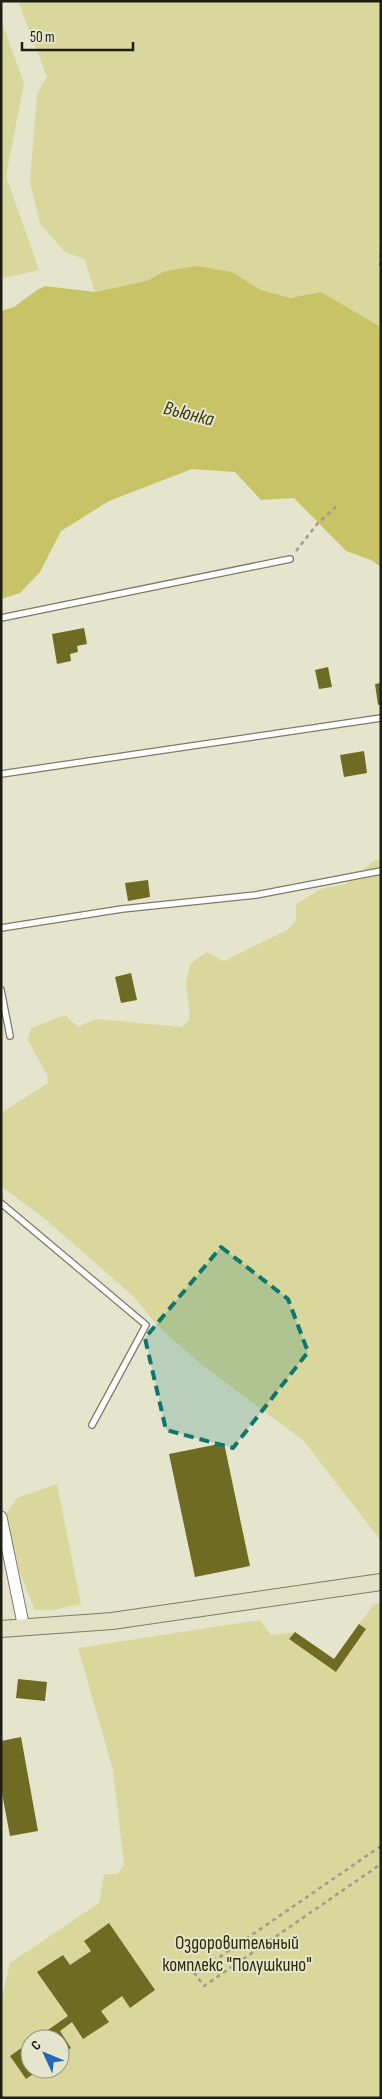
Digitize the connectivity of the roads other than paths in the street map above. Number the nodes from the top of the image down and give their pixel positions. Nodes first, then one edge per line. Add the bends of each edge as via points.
1 (290, 559) road end
2 (1, 618) edge
3 (381, 718) edge
4 (1, 774) edge
5 (381, 871) edge
6 (1, 928) edge
7 (1, 990) edge
8 (10, 1036) dead end
9 (1, 1203) edge
10 (92, 1425) dead end
11 (1, 1517) edge
12 (381, 1582) edge
13 (24, 1628) junction
14 (1, 1629) edge

1 - 2 lane
3 - 4 lane
5 - 6 lane via 256,895
7 - 8 lane
9 - 10 lane via 146,1325
11 - 13 street
12 - 13 main road via 112,1621
13 - 14 main road

